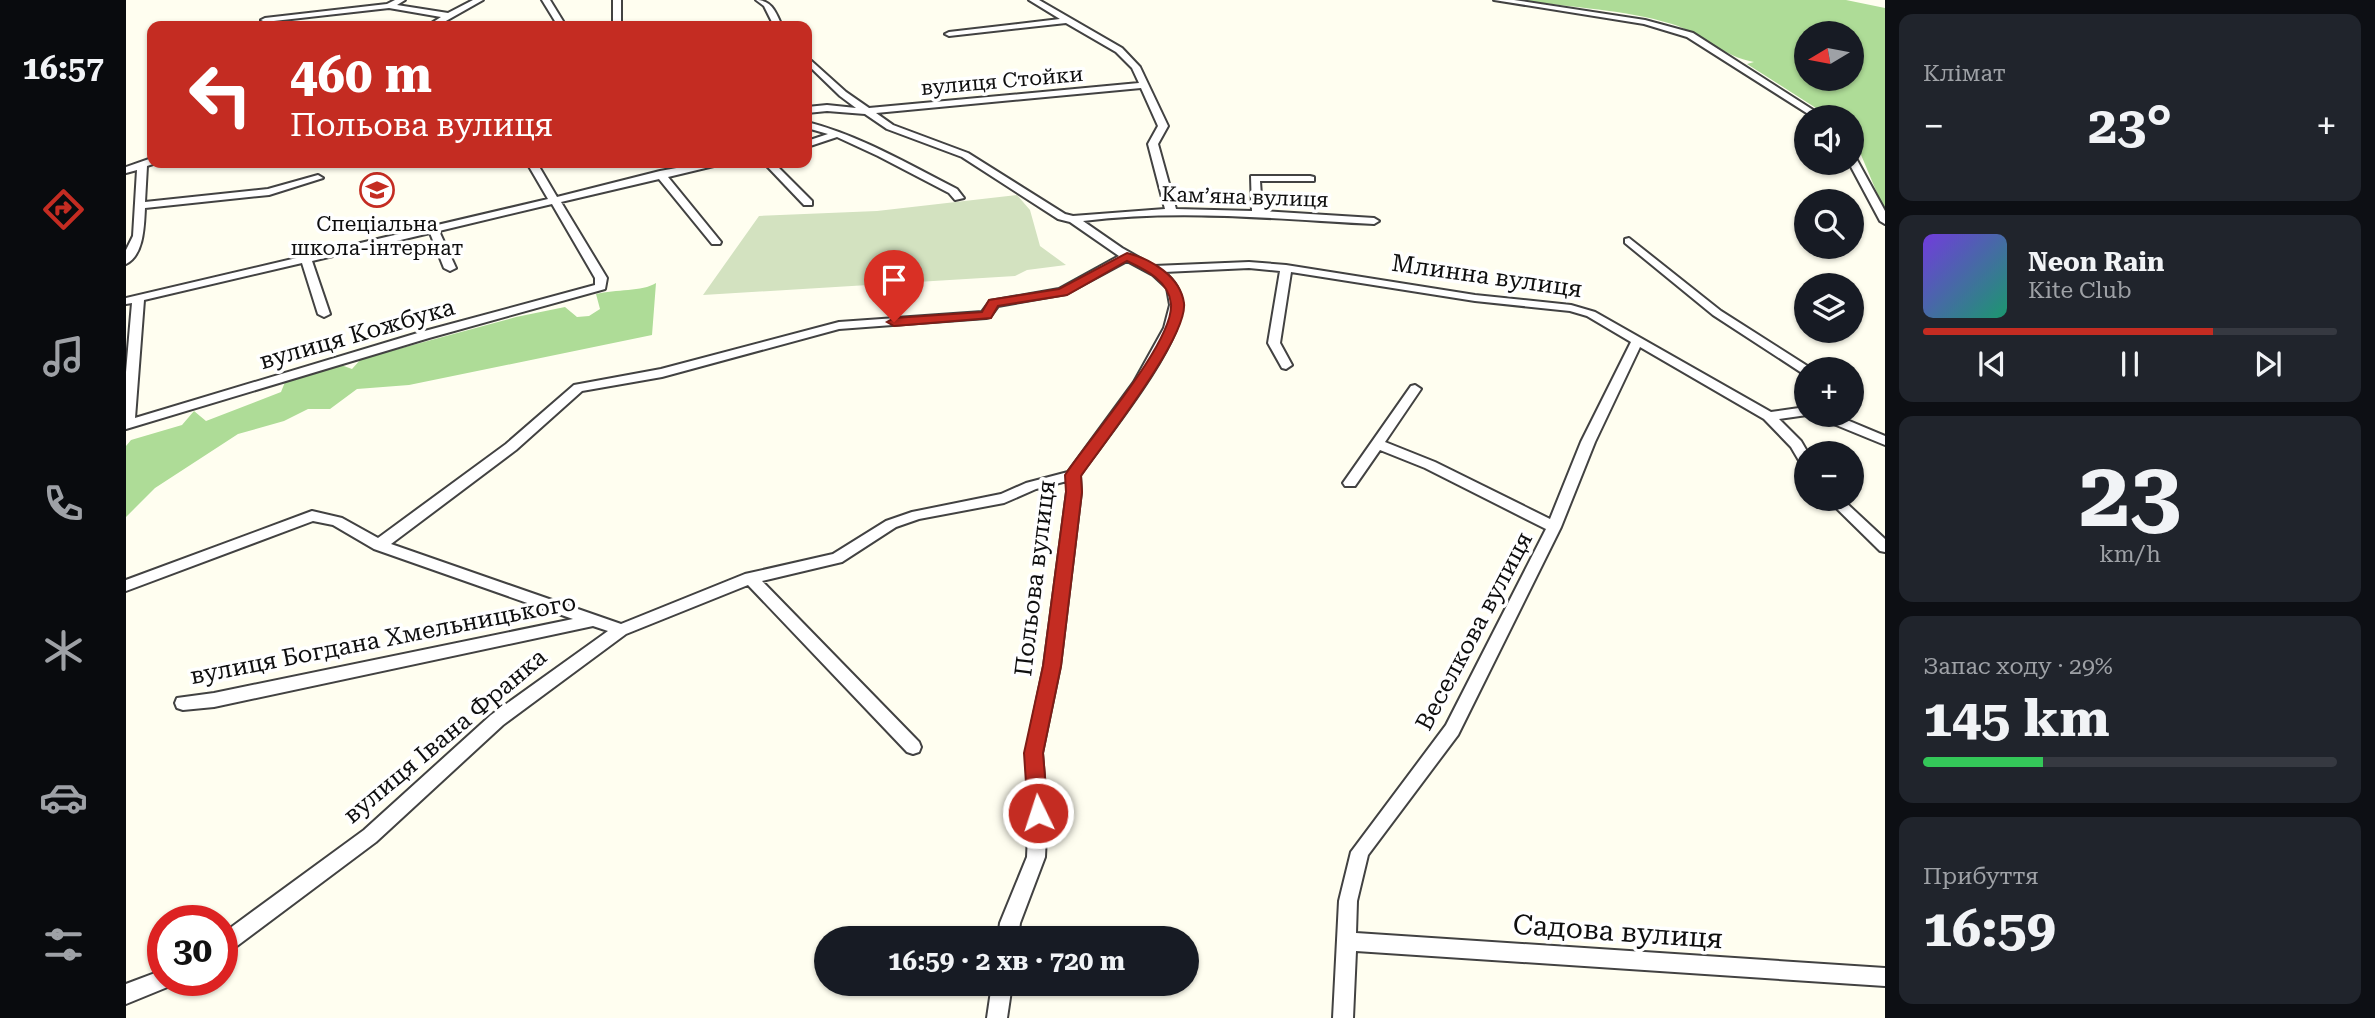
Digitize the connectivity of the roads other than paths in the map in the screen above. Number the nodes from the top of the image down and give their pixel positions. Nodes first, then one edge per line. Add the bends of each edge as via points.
1 (401, 0) edge
2 (479, 0) edge
3 (546, 0) edge
4 (617, 0) edge
5 (760, 0) edge
6 (1033, 0) edge
7 (1498, 0) edge
8 (389, 6) junction
9 (449, 16) junction
10 (265, 20) dead end
11 (440, 21) edge
12 (559, 21) edge
13 (617, 21) edge
14 (775, 21) edge
15 (1064, 21) junction
16 (949, 34) dead end
17 (812, 65) edge
18 (1142, 85) junction
19 (843, 94) junction
20 (1800, 105) edge
21 (827, 108) junction
22 (812, 110) edge
23 (866, 111) junction
24 (812, 127) edge
25 (836, 134) junction
26 (812, 142) edge
27 (147, 163) edge
28 (535, 168) edge
29 (690, 168) edge
30 (774, 168) edge
31 (126, 170) edge
32 (660, 174) junction
33 (1860, 175) edge
34 (318, 178) dead end
35 (1310, 178) dead end
36 (959, 198) dead end
37 (553, 200) junction
38 (808, 203) dead end
39 (142, 205) junction
40 (1171, 211) junction
41 (1256, 214) junction
42 (1073, 219) junction
43 (1885, 220) edge
44 (1374, 221) dead end
45 (433, 228) junction
46 (1629, 241) dead end
47 (716, 242) dead end
48 (1127, 256) junction
49 (306, 259) junction
50 (126, 261) edge
51 (450, 268) dead end
52 (1286, 268) junction
53 (1155, 269) junction
54 (132, 300) edge
55 (324, 314) dead end
56 (1638, 340) junction
57 (1794, 362) edge
58 (1286, 365) dead end
59 (1415, 389) dead end
60 (1794, 413) edge
61 (1769, 416) junction
62 (127, 425) edge
63 (1851, 427) edge
64 (1794, 441) edge
65 (1884, 442) edge
66 (1377, 444) junction
67 (1073, 475) junction
68 (1350, 483) dead end
69 (1847, 511) edge
70 (1554, 527) junction
71 (379, 545) junction
72 (1885, 547) edge
73 (750, 578) junction
74 (126, 586) edge
75 (592, 620) junction
76 (621, 631) junction
77 (183, 703) dead end
78 (913, 747) dead end
79 (1010, 926) edge
80 (238, 934) edge
81 (1347, 941) junction
82 (1885, 977) edge
83 (147, 985) edge
84 (126, 994) edge
85 (1000, 996) edge
86 (997, 1018) edge
87 (1343, 1018) edge

1 - 8 street
2 - 9 street
3 - 12 street
4 - 13 street
5 - 14 street
6 - 15 street
7 - 20 street via 1645,22 1690,35
8 - 9 street
8 - 10 street
9 - 11 street
15 - 16 street
15 - 18 street via 1119,50 1136,66
17 - 19 street, Польова вулиця
18 - 23 street, вулиця Стойки
18 - 40 street via 1163,126 1153,144
19 - 21 street
19 - 23 street, Польова вулиця
21 - 22 street, вулиця Стойки
21 - 23 street, вулиця Стойки
23 - 42 street, Польова вулиця via 890,127 965,155 1062,217
24 - 25 street
25 - 26 street
25 - 36 street via 954,191
27 - 31 street
27 - 39 street
28 - 37 street
29 - 32 street
30 - 38 street
32 - 37 street
32 - 47 street
33 - 43 street
34 - 39 street via 269,192
35 - 41 street via 1255,178
37 - 45 street
37 - 62 street, вулиця Кожбука via 601,278 601,287
39 - 50 street via 138,236
40 - 41 street, Камʼяна вулиця
40 - 42 street, Камʼяна вулиця
41 - 44 street, Камʼяна вулиця
42 - 48 street, Польова вулиця
45 - 49 street
45 - 51 street
46 - 57 street via 1717,313
48 - 53 street, Польова вулиця
48 - 71 street via 1062,292 994,303 986,315 839,326 662,373 578,388 511,447
49 - 54 street
49 - 55 street
52 - 53 street, Млинна вулиця
52 - 56 street, Млинна вулиця via 1571,308
52 - 58 street via 1274,343
53 - 67 street, Польова вулиця via 1174,289 1178,306 1169,335
54 - 62 street
56 - 61 street, Млинна вулиця
56 - 70 street, Веселкова вулиця via 1588,442
59 - 66 street
60 - 61 street
61 - 64 street, Млинна вулиця
63 - 65 street
66 - 68 street
66 - 70 street
67 - 73 street, вулиця Івана Франка via 1004,498 917,515 891,524 837,558
67 - 79 street, Польова вулиця via 1052,666 1034,753 1036,857
69 - 72 street
70 - 81 street, Веселкова вулиця via 1452,730 1360,852 1348,901
71 - 74 street, вулиця Богдана Хмельницького via 337,521 312,516
71 - 75 street, вулиця Богдана Хмельницького
73 - 76 street, вулиця Івана Франка
73 - 78 street
75 - 76 street, вулиця Богдана Хмельницького
75 - 77 street, вулиця Богдана Хмельницького
76 - 80 street, вулиця Івана Франка via 497,720 370,836
81 - 82 street, Садова вулиця
81 - 87 street, Веселкова вулиця
83 - 84 street
85 - 86 street

